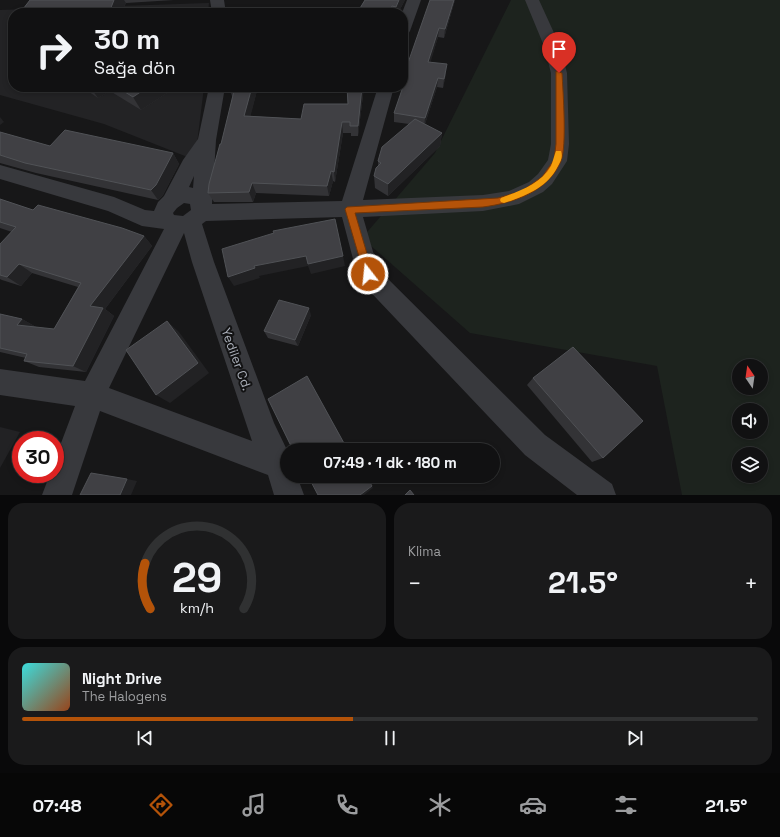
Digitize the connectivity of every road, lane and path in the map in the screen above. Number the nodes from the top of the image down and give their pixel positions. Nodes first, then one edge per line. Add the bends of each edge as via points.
1 (414, 0) edge
2 (532, 0) edge
3 (408, 17) edge
4 (216, 92) edge
5 (385, 92) edge
6 (207, 140) junction
7 (0, 172) edge
8 (350, 209) junction
9 (182, 212) junction
10 (0, 382) edge
11 (92, 395) junction
12 (279, 465) junction
13 (57, 495) edge
14 (289, 495) edge
15 (601, 495) edge

1 - 3 street
2 - 8 street via 552,46 559,73 560,144 557,160 545,179 525,193 483,204
4 - 6 street
5 - 8 street
6 - 9 street
6 - 9 street via 190,165
7 - 9 street via 114,205 142,218
8 - 9 street
8 - 15 street via 368,274 535,445
9 - 11 street
9 - 12 street, Yediler Cd. via 203,262 262,430
10 - 11 street
11 - 12 street
11 - 13 street
12 - 14 street, Yediler Cd.

